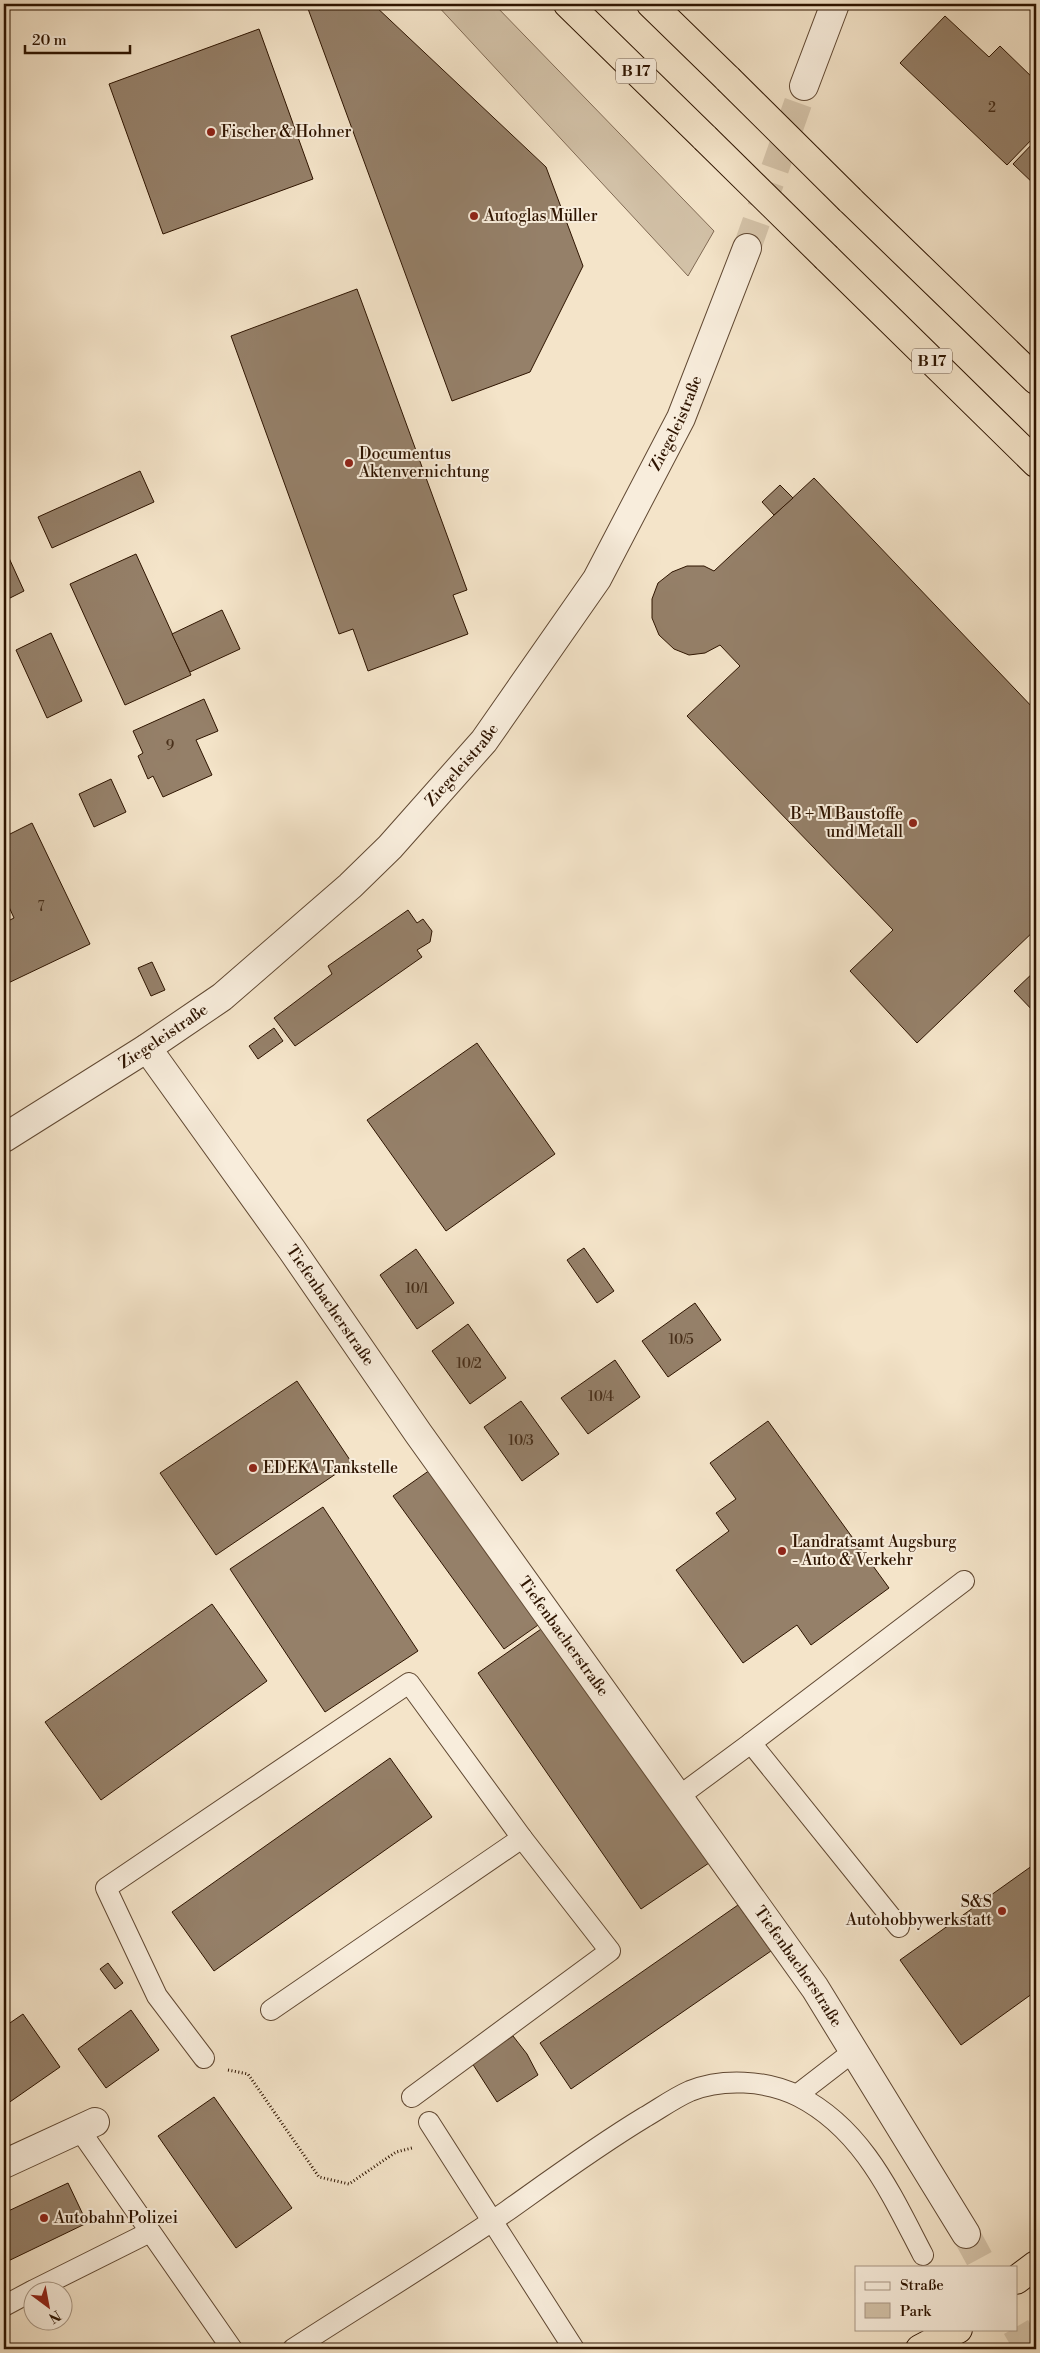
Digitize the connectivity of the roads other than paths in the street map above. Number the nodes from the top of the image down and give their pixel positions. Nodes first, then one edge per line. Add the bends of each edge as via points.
1 (568, 4) edge
2 (651, 4) edge
3 (835, 4) edge
4 (804, 86) tunnel mouth
5 (747, 248) tunnel mouth
6 (1036, 380) edge
7 (1036, 463) edge
8 (147, 1048) junction
9 (4, 1138) edge
10 (964, 1581) dead end
11 (751, 1743) junction
12 (678, 1797) junction
13 (522, 1838) junction
14 (899, 1927) dead end
15 (271, 2010) dead end
16 (854, 2051) junction
17 (204, 2058) dead end
18 (797, 2095) junction
19 (412, 2097) dead end
20 (428, 2122) dead end
21 (87, 2126) joint
22 (4, 2164) edge
23 (493, 2220) junction
24 (150, 2232) junction
25 (966, 2234) tunnel mouth
26 (923, 2255) dead end
27 (1036, 2265) edge
28 (1018, 2278) edge
29 (55, 2280) edge
30 (1036, 2288) edge
31 (22, 2297) edge
32 (1018, 2298) edge
33 (4, 2306) edge
34 (941, 2330) edge
35 (956, 2330) edge
36 (232, 2349) edge
37 (293, 2349) edge
38 (574, 2349) edge
39 (912, 2349) edge
40 (920, 2349) edge

1 - 7 highway, B 17, bridge
2 - 6 highway, bridge
3 - 4 street
5 - 8 street, Ziegeleistraße via 681,418 597,578 484,741 350,886 222,997
8 - 9 street, Ziegeleistraße
8 - 12 street, Tiefenbacherstraße
10 - 11 lane
11 - 12 lane
11 - 14 lane
12 - 16 street, Tiefenbacherstraße via 815,1988
13 - 15 lane
13 - 17 lane via 409,1683 106,1888 157,1996
13 - 19 lane via 610,1951
16 - 18 lane
16 - 25 street, Tiefenbacherstraße
18 - 23 lane via 762,2085 724,2082 690,2091 616,2134
18 - 26 lane via 830,2116 856,2141 880,2174
20 - 23 lane
21 - 22 street
21 - 24 lane
23 - 37 lane
23 - 38 lane
24 - 29 lane
24 - 36 lane
27 - 28 highway
30 - 32 highway
31 - 33 lane
34 - 39 highway
35 - 40 highway

